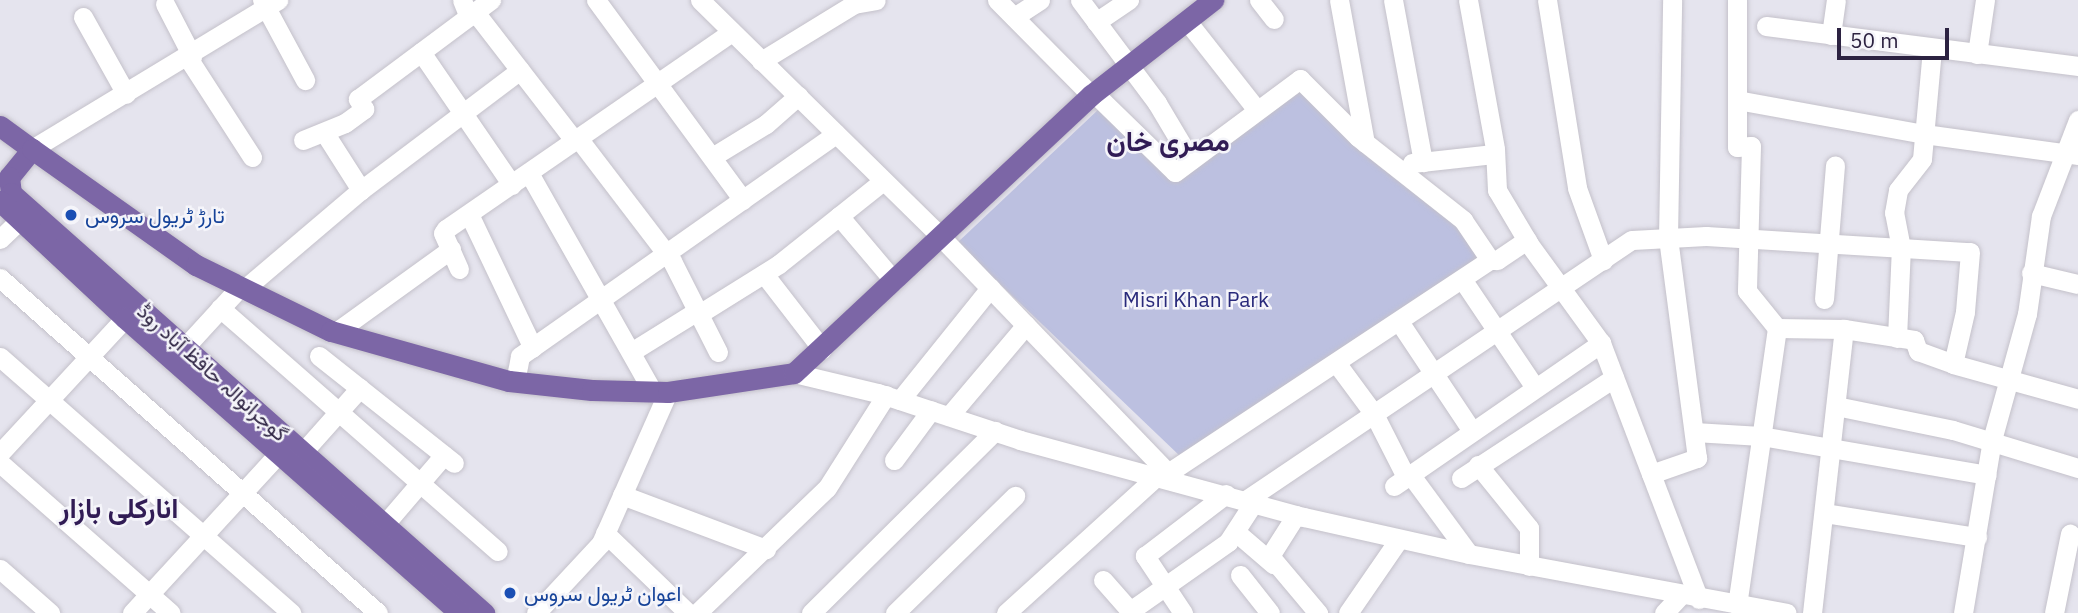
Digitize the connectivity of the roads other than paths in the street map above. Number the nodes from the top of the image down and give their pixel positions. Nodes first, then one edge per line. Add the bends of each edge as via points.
1 (491, 0) edge
2 (596, 0) edge
3 (699, 0) edge
4 (876, 0) edge
5 (997, 0) edge
6 (1040, 0) edge
7 (1080, 0) edge
8 (1129, 0) edge
9 (1213, 0) edge
10 (1259, 0) edge
11 (1339, 0) edge
12 (1393, 0) edge
13 (1468, 0) edge
14 (1547, 0) edge
15 (1672, 0) edge
16 (1737, 0) edge
17 (1836, 0) edge
18 (1985, 0) edge
19 (852, 2) edge
20 (269, 3) edge
21 (165, 4) dead end
22 (469, 10) edge
23 (83, 17) dead end
24 (1014, 17) junction
25 (1274, 19) dead end
26 (1187, 21) junction
27 (1096, 22) junction
28 (1766, 26) dead end
29 (732, 32) junction
30 (1831, 35) junction
31 (1932, 49) junction
32 (421, 52) junction
33 (1977, 54) junction
34 (190, 57) junction
35 (761, 61) junction
36 (1129, 66) junction
37 (2078, 66) edge
38 (520, 70) junction
39 (305, 80) dead end
40 (660, 82) junction
41 (126, 94) junction
42 (1093, 94) junction
43 (798, 96) junction
44 (1737, 100) junction
45 (1256, 110) junction
46 (463, 113) junction
47 (0, 126) edge
48 (324, 132) junction
49 (836, 134) junction
50 (1924, 134) junction
51 (576, 139) junction
52 (303, 140) dead end
53 (2075, 140) edge
54 (1365, 143) junction
55 (32, 149) junction
56 (1494, 154) junction
57 (251, 157) dead end
58 (712, 157) junction
59 (1191, 160) junction
60 (1423, 162) junction
61 (1395, 165) junction
62 (1835, 165) dead end
63 (529, 173) junction
64 (883, 181) junction
65 (512, 185) junction
66 (362, 190) junction
67 (743, 200) junction
68 (0, 201) edge
69 (469, 214) junction
70 (839, 216) junction
71 (20, 220) junction
72 (939, 235) junction
73 (1668, 238) junction
74 (0, 239) edge
75 (1527, 240) junction
76 (1746, 240) junction
77 (1829, 245) junction
78 (1901, 248) junction
79 (451, 250) junction
80 (666, 254) junction
81 (1490, 260) junction
82 (1603, 260) junction
83 (459, 269) dead end
84 (2031, 273) junction
85 (764, 274) junction
86 (0, 278) edge
87 (1462, 279) junction
88 (894, 281) junction
89 (2078, 284) edge
90 (990, 288) junction
91 (1561, 288) junction
92 (241, 289) junction
93 (1824, 299) dead end
94 (601, 301) junction
95 (220, 309) junction
96 (698, 312) junction
97 (125, 318) junction
98 (1400, 323) junction
99 (1026, 325) junction
100 (1777, 328) junction
101 (1844, 329) junction
102 (334, 331) junction
103 (1497, 331) junction
104 (1897, 338) junction
105 (1601, 343) junction
106 (185, 347) junction
107 (533, 348) junction
108 (822, 349) junction
109 (631, 352) junction
110 (718, 352) dead end
111 (88, 355) junction
112 (319, 356) junction
113 (0, 357) edge
114 (1337, 364) junction
115 (1954, 364) junction
116 (794, 373) junction
117 (1434, 373) junction
118 (300, 377) junction
119 (1614, 378) junction
120 (2009, 379) junction
121 (515, 382) junction
122 (1534, 386) junction
123 (360, 388) junction
124 (660, 392) junction
125 (893, 398) junction
126 (2078, 399) edge
127 (48, 400) junction
128 (1836, 406) junction
129 (339, 412) junction
130 (940, 413) junction
131 (1374, 414) junction
132 (995, 431) junction
133 (1472, 431) junction
134 (1694, 432) junction
135 (1761, 436) junction
136 (1992, 442) junction
137 (1831, 451) junction
138 (0, 453) edge
139 (279, 453) junction
140 (302, 453) junction
141 (894, 460) dead end
142 (0, 463) edge
143 (1478, 465) junction
144 (2078, 468) edge
145 (1651, 474) junction
146 (1987, 475) junction
147 (1167, 476) junction
148 (1461, 478) dead end
149 (1403, 479) junction
150 (421, 483) junction
151 (243, 492) junction
152 (1226, 494) junction
153 (622, 495) junction
154 (1015, 496) dead end
155 (1250, 501) junction
156 (1825, 513) junction
157 (1296, 514) junction
158 (384, 525) junction
159 (605, 533) junction
160 (1237, 533) junction
161 (203, 536) junction
162 (1977, 537) junction
163 (1399, 539) junction
164 (2072, 539) edge
165 (766, 549) junction
166 (498, 551) dead end
167 (1469, 554) junction
168 (1275, 566) junction
169 (1529, 566) junction
170 (0, 569) edge
171 (1103, 580) dead end
172 (1165, 586) junction
173 (149, 594) junction
174 (1690, 597) junction
175 (1737, 605) junction
176 (1126, 611) edge
177 (50, 613) edge
178 (132, 613) edge
179 (170, 613) edge
180 (291, 613) edge
181 (378, 613) edge
182 (460, 613) edge
183 (484, 613) edge
184 (536, 613) edge
185 (688, 613) edge
186 (697, 613) edge
187 (811, 613) edge
188 (895, 613) edge
189 (1006, 613) edge
190 (1183, 613) edge
191 (1270, 613) edge
192 (1318, 613) edge
193 (1348, 613) edge
194 (1664, 613) edge
195 (1787, 613) edge
196 (1812, 613) edge
197 (1963, 613) edge
198 (2054, 613) edge

1 - 22 street
2 - 40 street
3 - 29 street
4 - 19 street
5 - 24 street
6 - 24 street
7 - 27 street
8 - 27 street
9 - 26 main road
10 - 25 street
11 - 54 street
12 - 60 street
13 - 56 street
14 - 82 street via 1577,188
15 - 73 street
16 - 44 street
17 - 30 street
18 - 33 street
19 - 35 street
20 - 34 street
20 - 39 street
21 - 34 street
22 - 32 street
22 - 38 street
23 - 41 street
24 - 42 street
26 - 36 main road
26 - 45 street
27 - 36 street
28 - 30 street
29 - 35 street
29 - 40 street
30 - 31 street
31 - 33 street
31 - 50 street
32 - 46 street
32 - 48 street via 358,99 364,109
33 - 37 street
34 - 41 street
34 - 57 street
35 - 43 street
36 - 42 main road
36 - 59 street
38 - 46 street
38 - 51 street
40 - 51 street
40 - 58 street
41 - 55 street
42 - 59 street via 1175,172
42 - 72 main road
43 - 49 street
43 - 58 street via 766,124
44 - 50 street
44 - 76 street via 1737,147 1751,146
45 - 54 street via 1300,79
45 - 59 street
46 - 65 street
46 - 66 street
47 - 55 main road
48 - 52 street
48 - 66 street
49 - 64 street
49 - 67 street
50 - 53 street
50 - 78 street via 1922,159 1898,190 1894,213
51 - 63 street
51 - 80 street
53 - 84 street via 2041,216
54 - 61 street
55 - 92 main road via 196,265
55 - 106 main road, گوجرانوالہ حافظ آباد روڈ via 9,177 11,193
56 - 60 street
56 - 75 street via 1497,190
58 - 67 street
60 - 61 street
61 - 81 street via 1463,220
62 - 77 street
63 - 65 street
63 - 94 street
64 - 70 street
64 - 72 street
65 - 69 street
66 - 92 street
67 - 80 street
68 - 71 main road, گوجرانوالہ حافظ آباد روڈ
69 - 79 street via 443,233
69 - 107 street
70 - 85 street
70 - 88 street
71 - 74 street
71 - 97 main road, گوجرانوالہ حافظ آباد روڈ
72 - 88 main road
72 - 90 street
73 - 76 street
73 - 82 street via 1632,240
73 - 134 street
75 - 81 street
75 - 91 street
76 - 77 street
76 - 100 street via 1747,291
77 - 78 street
77 - 93 street
78 - 104 street
78 - 115 street via 1970,252 1965,312
79 - 83 street
79 - 102 street
80 - 94 street
80 - 96 street
81 - 87 street
82 - 91 street
84 - 89 street
84 - 120 street via 2027,314
85 - 96 street
85 - 108 street
86 - 111 street
87 - 98 street
87 - 103 street
88 - 108 main road
90 - 99 street
90 - 125 street
91 - 103 street
91 - 105 street
92 - 95 street
92 - 102 main road
94 - 107 street
94 - 109 street
95 - 106 street
95 - 118 street
96 - 109 street
96 - 110 street
97 - 111 street
97 - 139 main road, گوجرانوالہ حافظ آباد روڈ
98 - 114 street
98 - 117 street
99 - 130 street
99 - 147 street
100 - 101 street
100 - 135 street
101 - 104 street
101 - 128 street
102 - 112 street
102 - 121 main road
103 - 117 street
103 - 122 street
104 - 115 street via 1914,341 1918,351
105 - 119 street
105 - 122 street
106 - 140 main road, گوجرانوالہ حافظ آباد روڈ
107 - 121 street via 520,356
108 - 116 main road
109 - 124 street
111 - 127 street
111 - 151 street
112 - 118 street
112 - 123 street
113 - 127 street
114 - 131 street
114 - 147 street
115 - 120 street
116 - 124 main road
116 - 125 street
117 - 131 street
117 - 133 street
118 - 129 street
119 - 143 street
119 - 145 street
120 - 126 street
120 - 136 street
121 - 124 main road
122 - 133 street
123 - 129 street
123 - 150 street via 449,459
124 - 153 street
125 - 130 street
125 - 165 street via 828,488
127 - 138 street
127 - 161 street
128 - 136 street
128 - 137 street
129 - 140 street
129 - 150 street
130 - 132 street
130 - 141 street
131 - 149 street
131 - 155 street
132 - 147 street
132 - 187 street
133 - 149 street
134 - 135 street
134 - 145 street via 1697,458
135 - 137 street
135 - 175 street
136 - 144 street
136 - 146 street
137 - 146 street
137 - 156 street
139 - 151 street
139 - 182 main road, گوجرانوالہ حافظ آباد روڈ
140 - 158 main road, گوجرانوالہ حافظ آباد روڈ
142 - 173 street
143 - 148 street
143 - 169 street via 1529,528
145 - 174 street
146 - 162 street
147 - 152 street
147 - 189 street
149 - 167 street
150 - 158 street
150 - 166 street
151 - 161 street
151 - 181 street
152 - 155 street
152 - 172 street via 1145,556
153 - 159 street
153 - 165 street
154 - 188 street
155 - 157 street
155 - 160 street
156 - 162 street
156 - 196 street
157 - 163 street
157 - 168 street via 1270,556
158 - 183 main road, گوجرانوالہ حافظ آباد روڈ
159 - 184 street via 579,571
159 - 185 street
160 - 168 street
160 - 172 street
161 - 173 street
161 - 180 street
162 - 197 street
163 - 167 street
163 - 193 street
164 - 198 street
165 - 186 street
167 - 169 street
168 - 191 street via 1246,582
168 - 192 street
169 - 174 street
170 - 177 street
171 - 176 street
172 - 176 street
172 - 190 street
173 - 178 street
173 - 179 street
174 - 175 street
174 - 194 street
175 - 195 street

